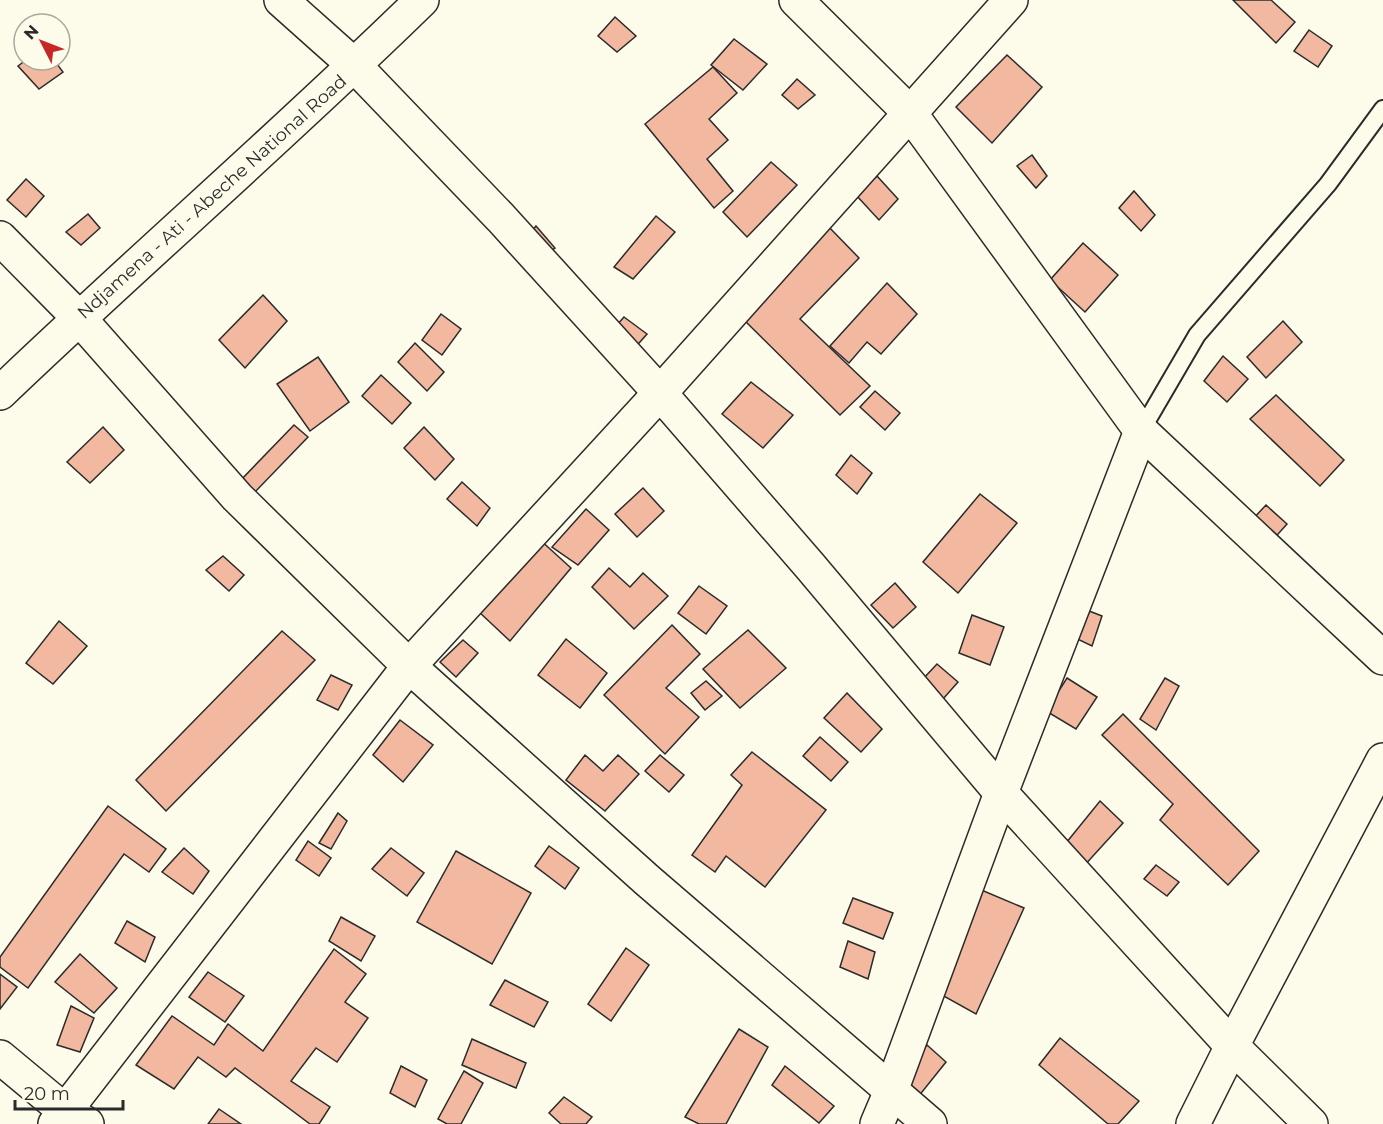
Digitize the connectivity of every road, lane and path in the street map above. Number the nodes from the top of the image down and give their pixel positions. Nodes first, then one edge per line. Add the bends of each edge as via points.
1 (281, 0) edge
2 (422, 0) edge
3 (796, 0) edge
4 (1011, 0) edge
5 (355, 66) junction
6 (1383, 109) edge
7 (910, 113) junction
8 (0, 238) edge
9 (79, 318) junction
10 (0, 393) edge
11 (660, 393) junction
12 (1141, 431) junction
13 (1383, 658) edge
14 (409, 666) junction
15 (1383, 760) edge
16 (1001, 793) junction
17 (1232, 1046) junction
18 (0, 1057) edge
19 (891, 1091) junction
20 (69, 1120) edge
21 (878, 1124) edge
22 (930, 1124) edge
23 (1193, 1124) edge
24 (1311, 1124) edge

1 - 5 main road
2 - 5 main road, Ndjamena - Ati - Abeche National Road
3 - 7 main road
4 - 7 main road
5 - 9 main road, Ndjamena - Ati - Abeche National Road
5 - 11 main road
6 - 12 lane via 1328,184 1197,335
7 - 11 main road
7 - 12 main road
8 - 9 main road
9 - 10 main road, Ndjamena - Ati - Abeche National Road
9 - 14 main road via 237,496
11 - 14 main road
11 - 16 main road
12 - 13 main road
12 - 16 main road
14 - 19 main road via 647,880
14 - 20 main road
15 - 17 main road
16 - 17 main road
16 - 19 main road
17 - 23 main road
17 - 24 main road
18 - 20 main road
19 - 21 main road
19 - 22 main road

